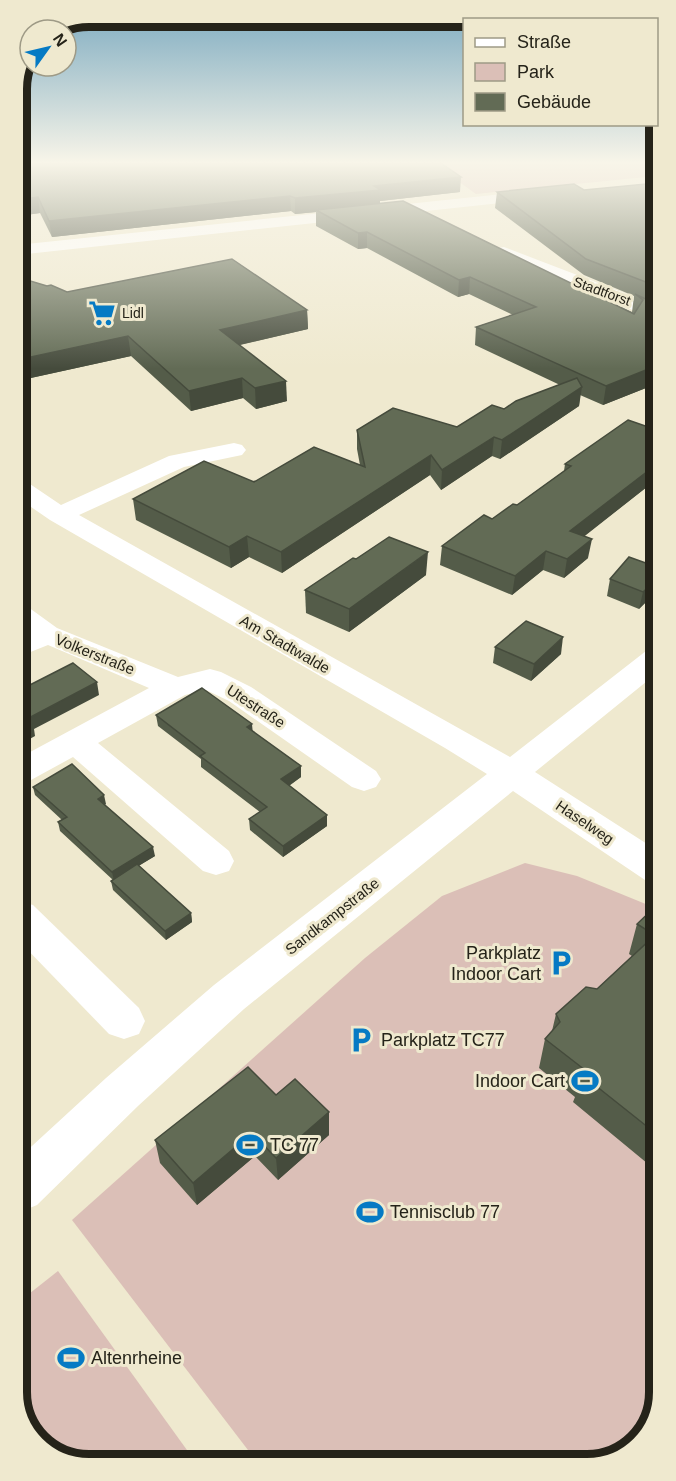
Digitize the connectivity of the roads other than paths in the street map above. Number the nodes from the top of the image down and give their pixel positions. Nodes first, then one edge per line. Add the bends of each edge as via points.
1 (207, 230) edge
2 (489, 245) edge
3 (27, 249) edge
4 (649, 311) edge
5 (234, 450) dead end
6 (27, 492) edge
7 (59, 515) junction
8 (27, 620) edge
9 (47, 634) junction
10 (27, 644) edge
11 (649, 664) edge
12 (175, 687) junction
13 (75, 741) junction
14 (27, 768) edge
15 (511, 775) junction
16 (364, 779) dead end
17 (216, 861) dead end
18 (649, 864) edge
19 (27, 924) edge
20 (124, 1021) dead end
21 (27, 1183) edge

1 - 3 street
2 - 4 street, Stadtforst
5 - 7 street via 177,461
6 - 7 street, Am Stadtwalde
7 - 15 street, Am Stadtwalde via 457,740
8 - 9 street, Volkerstraße
9 - 10 street
9 - 12 street, Volkerstraße
11 - 15 street, Sandkampstraße
12 - 13 street, Utestraße
12 - 16 street, Utestraße via 210,678 240,694
13 - 14 street, Utestraße
13 - 17 street
15 - 18 street, Haselweg
15 - 21 street, Sandkampstraße via 228,997
19 - 20 street

